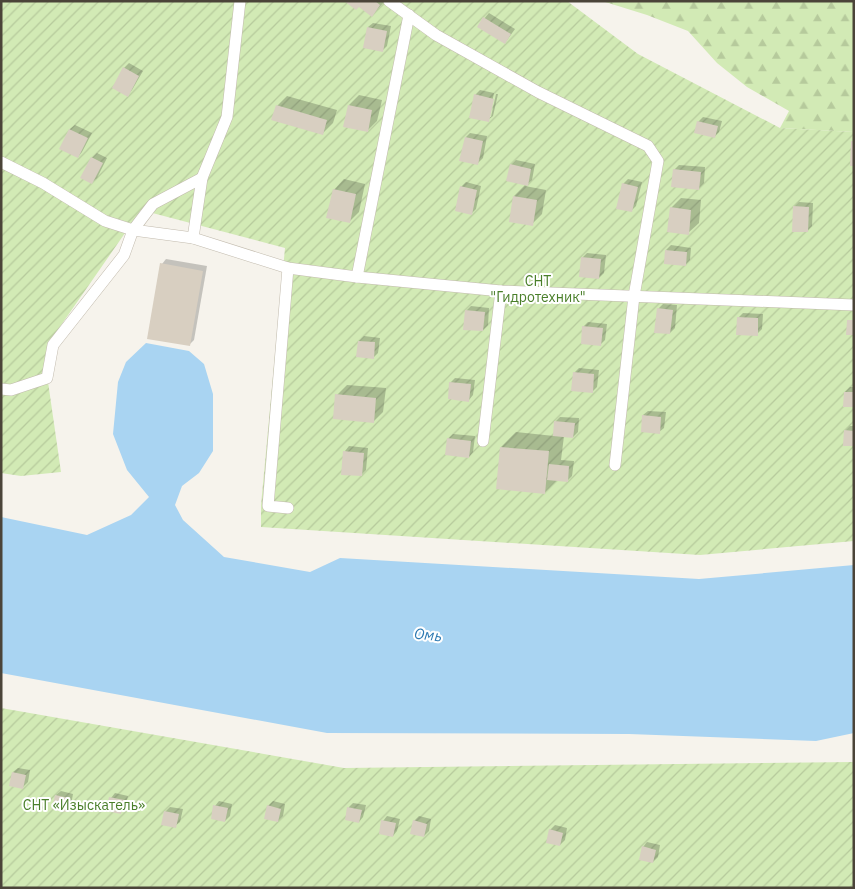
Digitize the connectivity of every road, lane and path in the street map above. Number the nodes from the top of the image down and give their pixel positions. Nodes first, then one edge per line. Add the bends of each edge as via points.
1 (240, 1) edge
2 (388, 1) edge
3 (409, 15) junction
4 (1, 162) edge
5 (202, 178) junction
6 (133, 230) junction
7 (193, 238) junction
8 (288, 268) junction
9 (357, 277) junction
10 (501, 290) junction
11 (634, 296) junction
12 (854, 304) edge
13 (1, 389) edge
14 (483, 441) dead end
15 (615, 465) dead end
16 (288, 508) dead end

1 - 5 lane via 227,117
2 - 3 lane
3 - 9 lane
3 - 11 lane via 436,35 538,92 648,146 658,162
4 - 6 lane via 105,221
5 - 6 lane via 153,204
5 - 7 lane
6 - 7 lane
6 - 13 lane via 124,255 53,345 47,378 11,390
7 - 8 lane
8 - 9 lane
8 - 16 lane via 268,506
9 - 10 lane
10 - 11 lane
10 - 14 lane
11 - 12 lane
11 - 15 lane

